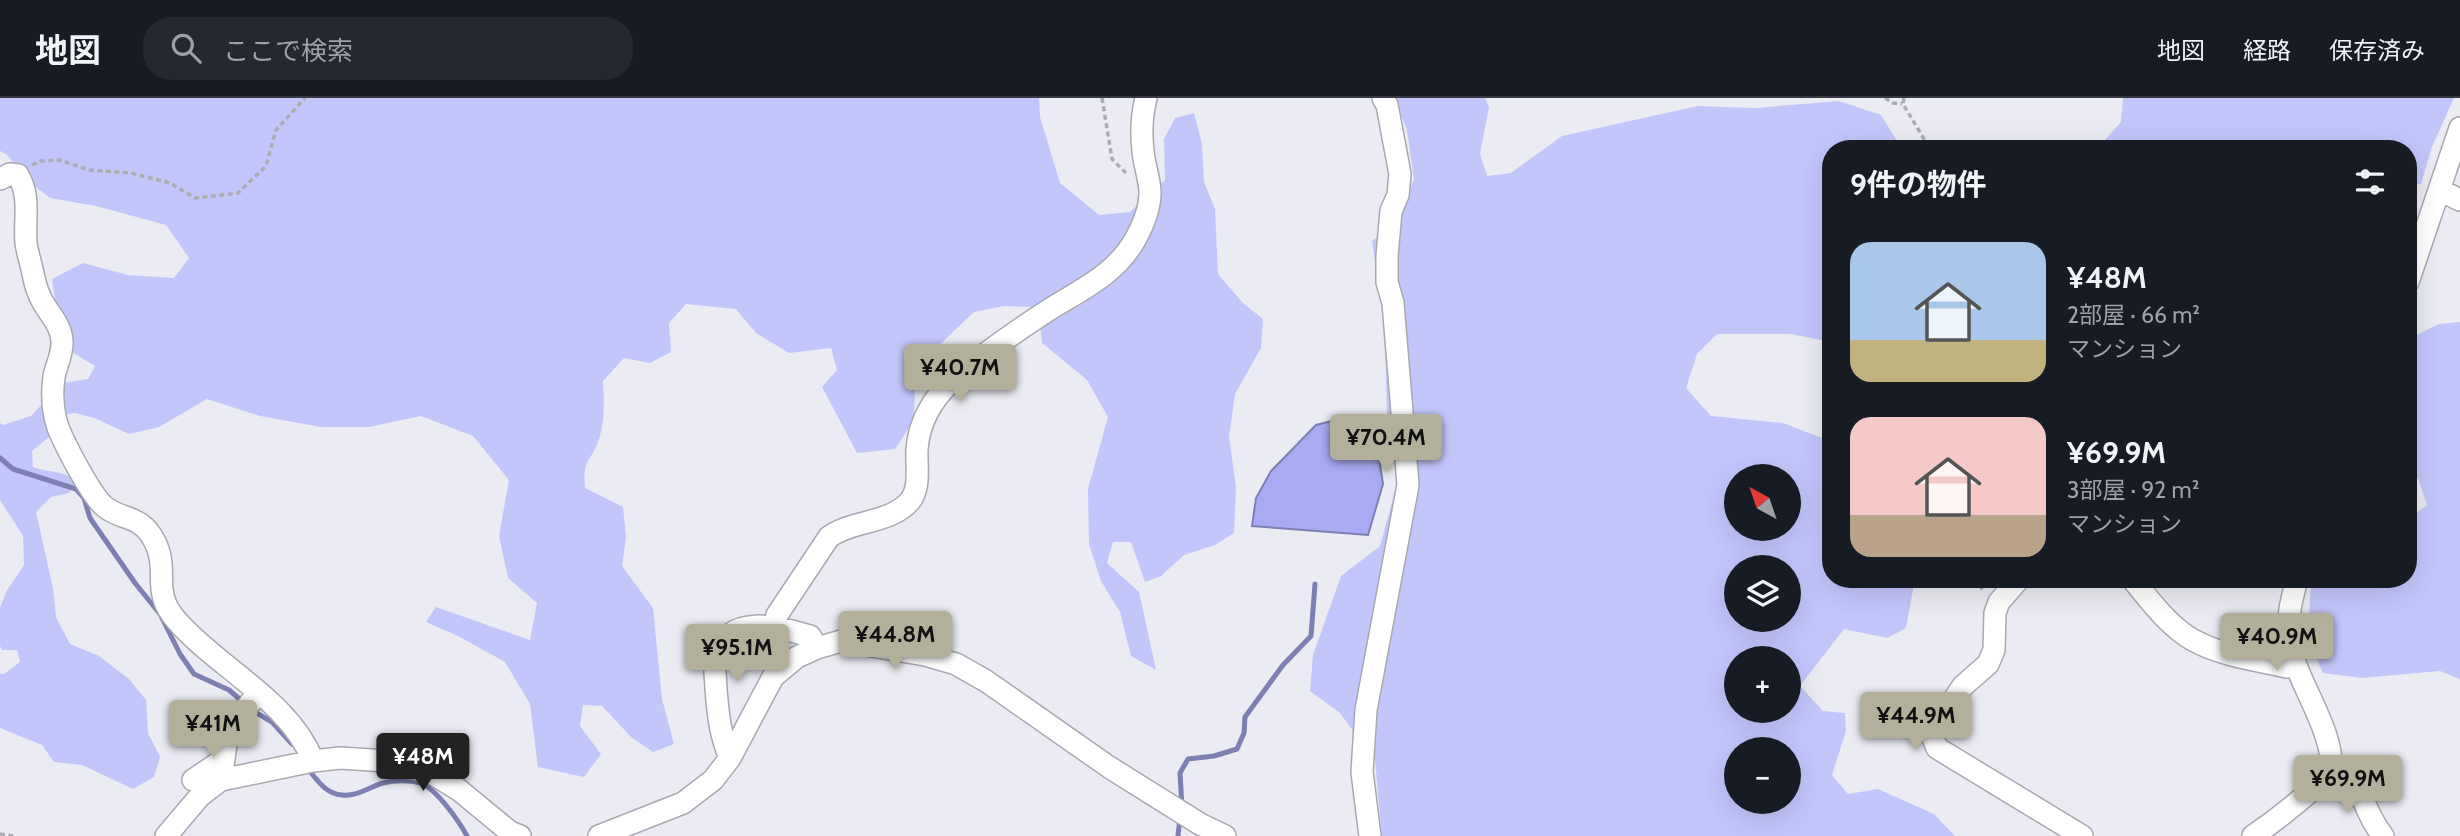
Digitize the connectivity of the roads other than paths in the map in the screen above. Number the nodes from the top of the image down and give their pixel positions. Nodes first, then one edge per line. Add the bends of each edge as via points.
1 (1146, 98) edge
2 (1383, 98) edge
3 (2460, 128) edge
4 (9, 177) edge
5 (2440, 190) junction
6 (2460, 200) edge
7 (2417, 256) edge
8 (2012, 588) edge
9 (2140, 588) edge
10 (2295, 588) edge
11 (774, 625) junction
12 (817, 648) junction
13 (2296, 665) junction
14 (257, 693) junction
15 (730, 758) junction
16 (313, 761) junction
17 (2330, 767) junction
18 (222, 769) junction
19 (193, 780) dead end
20 (166, 836) edge
21 (520, 836) edge
22 (599, 836) edge
23 (1225, 836) edge
24 (1370, 836) edge
25 (2082, 836) edge
26 (2253, 836) edge
27 (2383, 836) edge

1 - 11 street via 1142,148 1150,193 1135,240 1099,280 1012,335 952,381 921,425 912,498 886,516 840,529 829,537
2 - 24 street via 1400,174 1391,211 1387,282 1393,303 1408,485 1366,710 1362,772
3 - 5 street
4 - 14 street via 24,186 32,271 39,296 62,339 52,401 63,440 98,501 114,513 138,521 156,543 162,562 160,589 172,615
5 - 6 street
5 - 7 street
8 - 25 street via 1995,613 1994,650 1988,664 1963,686 1931,733 1937,748
9 - 13 street via 2191,639 2226,654
10 - 13 street via 2289,635
11 - 12 street via 810,636
11 - 15 street via 746,626 724,639 715,657 718,723
12 - 15 street via 773,677
12 - 23 street via 841,641 956,664 1109,767
13 - 17 street via 2322,724
14 - 16 street via 284,716 307,745
14 - 18 street via 227,737
15 - 22 street via 713,780 683,803
16 - 18 street
16 - 21 street via 387,761 433,774
17 - 26 street via 2299,801
17 - 27 street via 2348,777 2363,796
18 - 19 street
18 - 20 street

